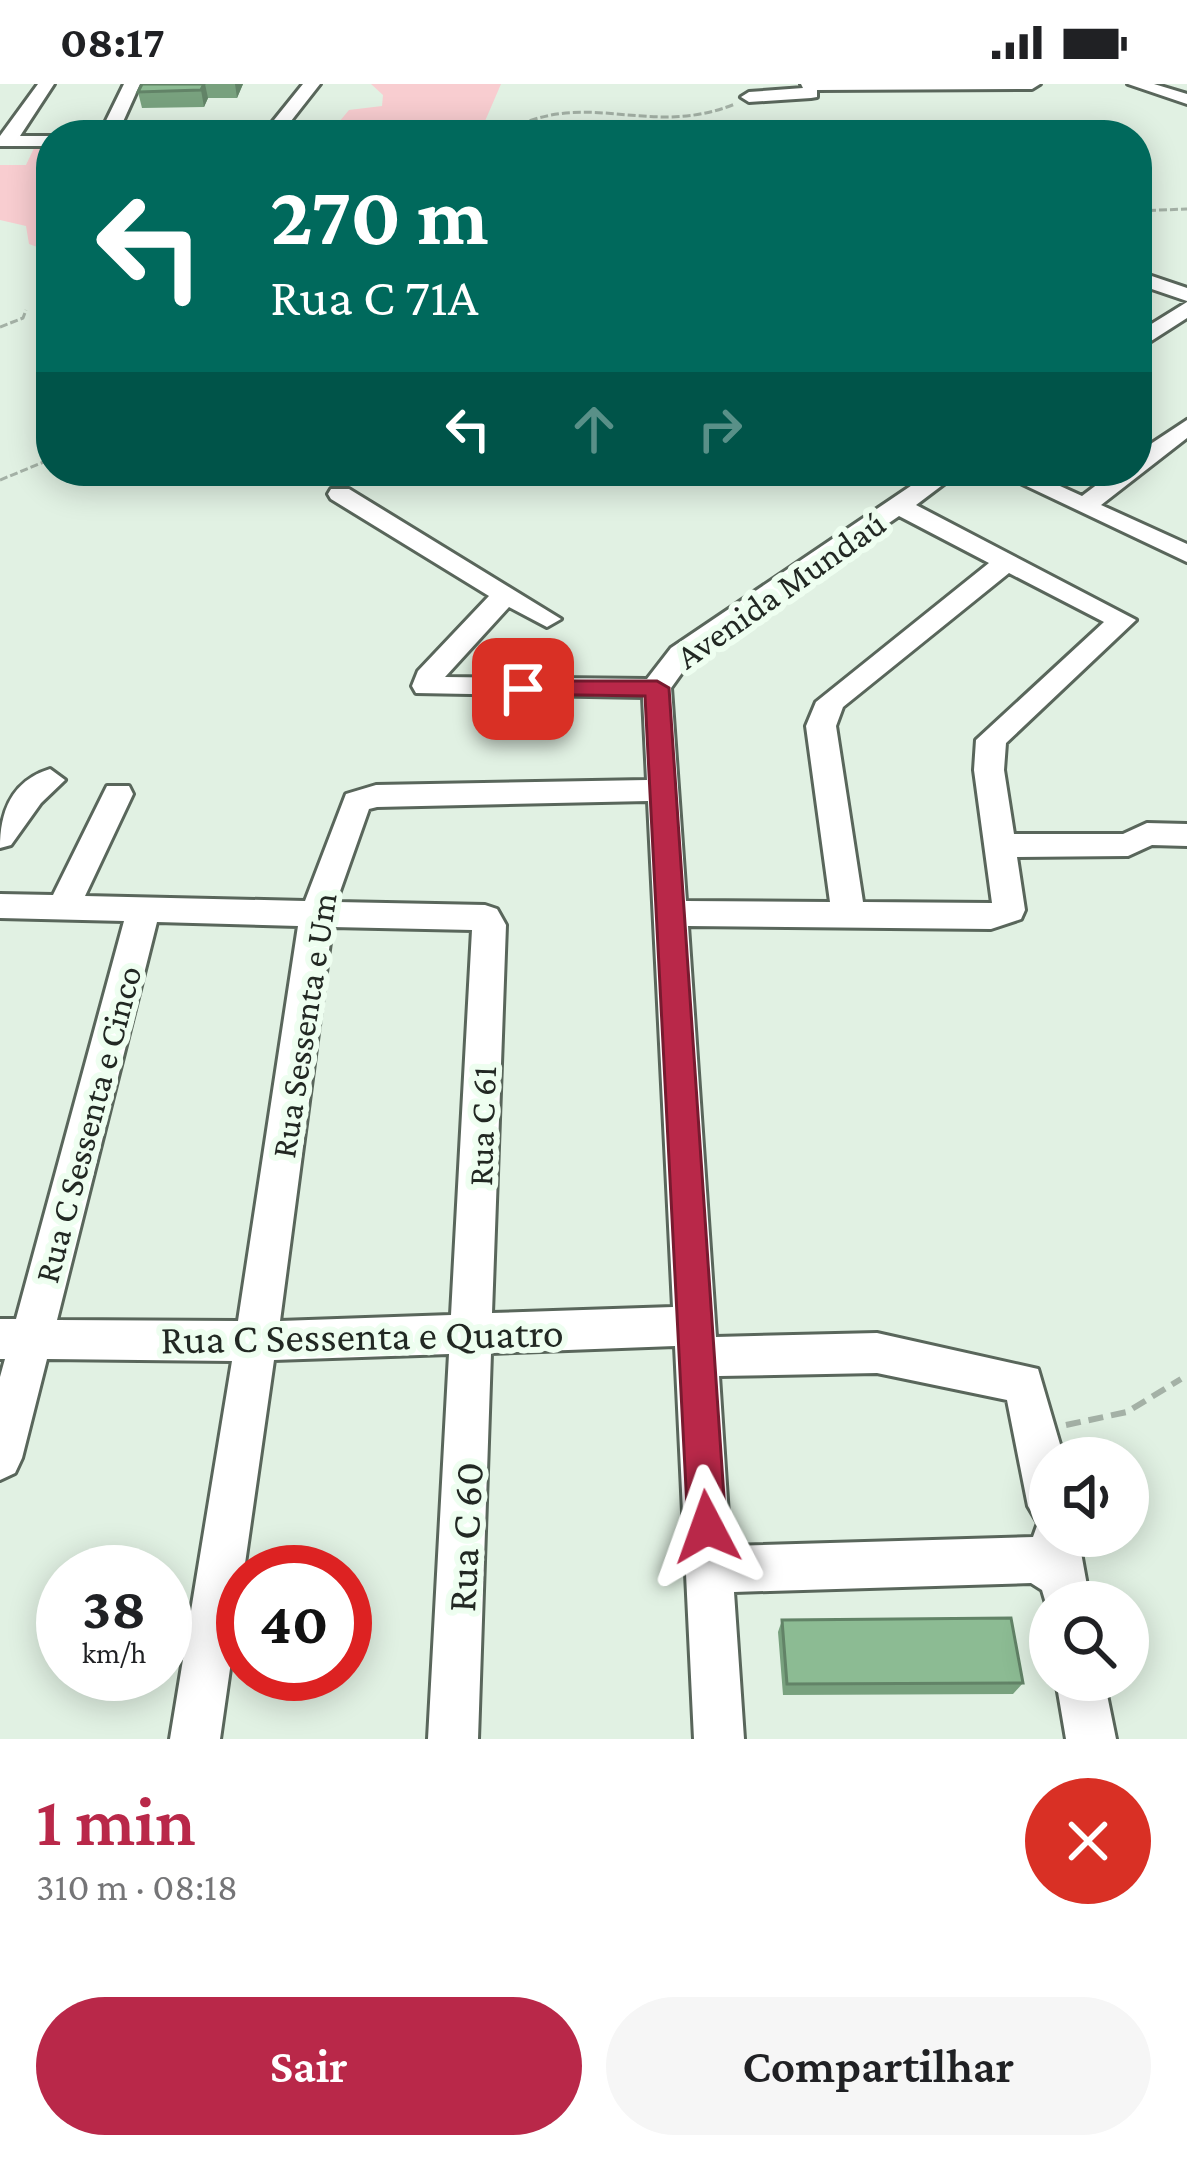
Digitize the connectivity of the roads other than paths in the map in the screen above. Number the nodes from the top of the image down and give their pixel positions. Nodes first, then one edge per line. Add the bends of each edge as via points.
1 (46, 84) edge
2 (132, 84) edge
3 (312, 84) edge
4 (1032, 84) edge
5 (1136, 84) edge
6 (811, 91) edge
7 (749, 97) road end
8 (1187, 99) edge
9 (115, 120) edge
10 (283, 120) edge
11 (4, 141) edge
12 (36, 141) edge
13 (1152, 282) edge
14 (1187, 295) edge
15 (1181, 318) edge
16 (1152, 332) edge
17 (1187, 427) edge
18 (1152, 454) edge
19 (927, 486) edge
20 (1039, 486) edge
21 (1110, 486) edge
22 (340, 494) dead end
23 (898, 506) junction
24 (1083, 507) junction
25 (1187, 554) edge
26 (1008, 561) junction
27 (506, 594) junction
28 (547, 619) dead end
29 (657, 688) junction
30 (50, 780) dead end
31 (661, 790) junction
32 (118, 794) dead end
33 (1187, 836) edge
34 (0, 837) edge
35 (1000, 846) junction
36 (0, 906) edge
37 (63, 907) junction
38 (144, 909) junction
39 (316, 912) junction
40 (673, 913) junction
41 (848, 914) junction
42 (485, 918) joint
43 (474, 1336) junction
44 (15, 1338) edge
45 (257, 1341) junction
46 (695, 1341) junction
47 (1038, 1437) edge
48 (0, 1458) edge
49 (710, 1570) junction
50 (1061, 1571) edge
51 (1084, 1701) edge
52 (195, 1739) edge
53 (453, 1739) edge
54 (719, 1739) edge
55 (1091, 1739) edge

1 - 11 street
2 - 9 street
3 - 10 street
4 - 6 street
5 - 8 street
6 - 7 street
11 - 12 street
13 - 14 street
15 - 16 street
17 - 18 street
19 - 23 street, Avenida Mundaú
20 - 24 street
21 - 24 street
22 - 27 street
23 - 26 street
23 - 29 street, Avenida Mundaú via 681,654
24 - 25 street
26 - 35 street via 1122,620 991,740
26 - 41 street via 830,702 821,726
27 - 28 street
27 - 29 street via 426,686
29 - 31 street, Avenida Mundaú
30 - 34 street
31 - 39 street, Rua Sessenta e Um via 357,802
31 - 40 street, Avenida Mundaú
32 - 37 street
33 - 35 street
35 - 41 street via 1009,910
36 - 37 street, Rua C Sessenta e Cinco
37 - 38 street, Rua C Sessenta e Cinco
38 - 39 street, Rua C Sessenta e Cinco
38 - 44 street, Rua C Sessenta e Cinco
39 - 42 street, Rua C Sessenta e Cinco
39 - 45 street, Rua Sessenta e Um
40 - 41 street
40 - 46 street, Avenida Mundaú
42 - 43 street, Rua C 61
43 - 45 street, Rua C Sessenta e Quatro
43 - 46 street, Rua C Sessenta e Quatro
43 - 53 street, Rua C 60
44 - 45 street, Rua C Sessenta e Quatro
44 - 48 street
45 - 52 street, Rua Sessenta e Um
46 - 47 street, Rua C Sessenta e Quatro via 877,1353 1023,1383
46 - 49 street, Avenida Mundaú
49 - 50 street via 1037,1560
49 - 54 street, Avenida Mundaú
51 - 55 street

